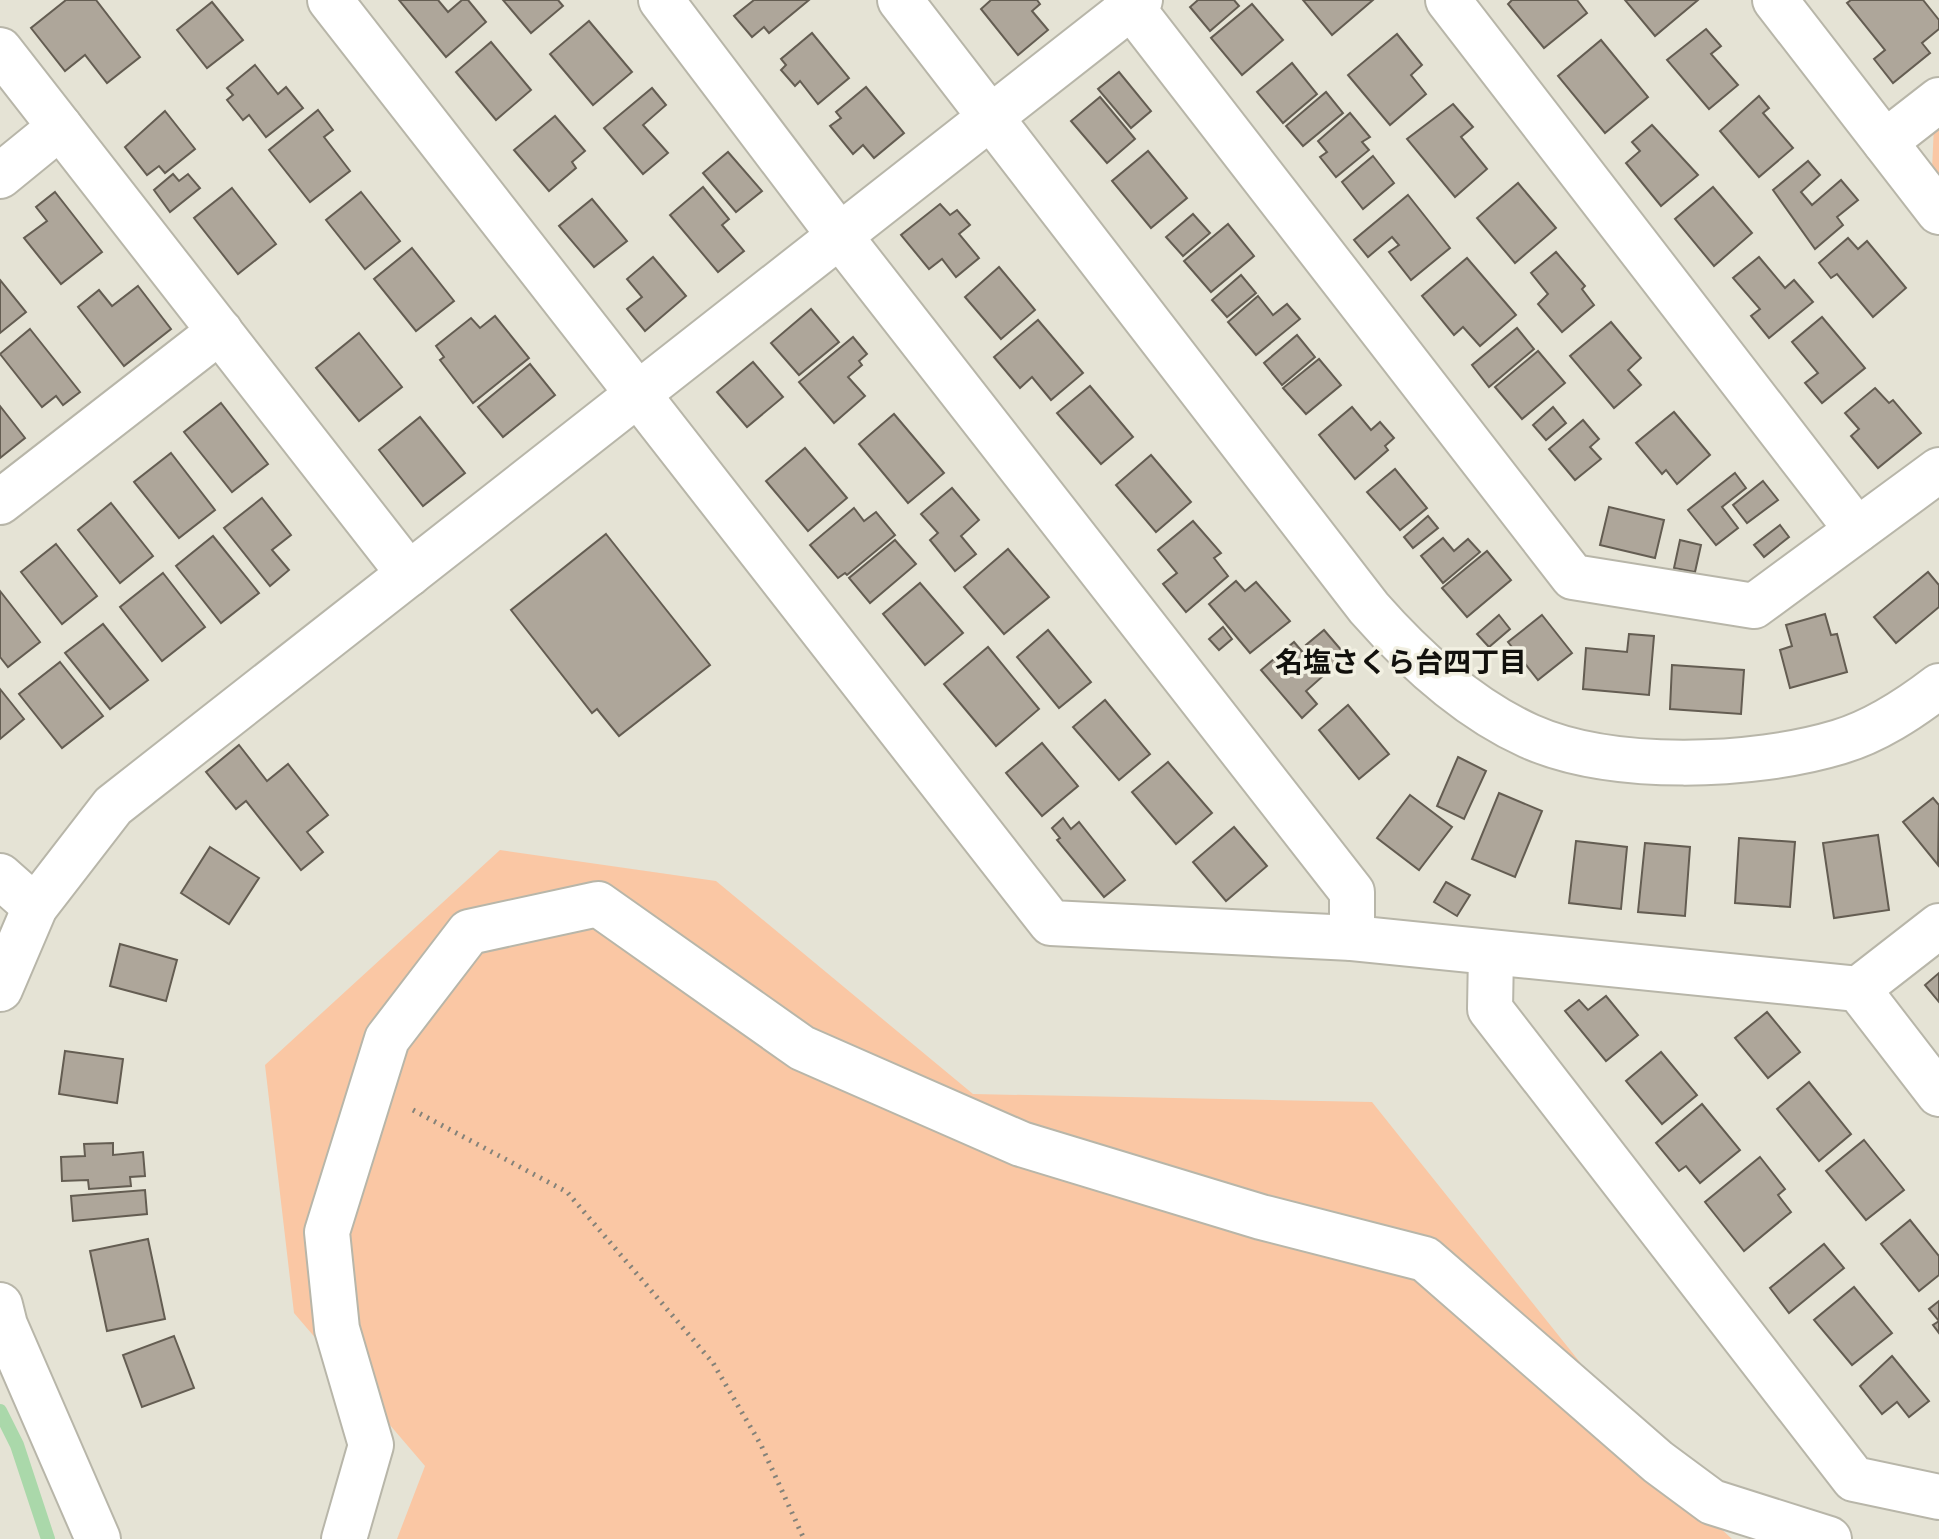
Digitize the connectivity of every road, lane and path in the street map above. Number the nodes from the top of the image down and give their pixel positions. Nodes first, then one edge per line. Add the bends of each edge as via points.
1 (330, 0) edge
2 (661, 0) edge
3 (900, 0) edge
4 (1448, 0) edge
5 (1775, 0) edge
6 (1132, 2) edge
7 (0, 50) edge
8 (1939, 100) edge
9 (990, 116) junction
10 (60, 127) junction
11 (1885, 142) junction
12 (0, 176) edge
13 (1939, 212) edge
14 (839, 235) junction
15 (220, 331) junction
16 (635, 395) junction
17 (1939, 470) edge
18 (0, 502) edge
19 (1857, 530) junction
20 (409, 574) junction
21 (1939, 686) edge
22 (0, 876) edge
23 (35, 907) junction
24 (1939, 926) edge
25 (1352, 938) junction
26 (1491, 953) junction
27 (0, 989) edge
28 (1858, 989) junction
29 (1939, 1094) edge
30 (359, 1129) junction
31 (0, 1305) edge
32 (1939, 1497) edge
33 (98, 1539) edge
34 (344, 1539) edge
35 (804, 1539) edge
36 (1829, 1539) edge

1 - 16 street
2 - 14 street
3 - 9 street
4 - 19 street
5 - 11 street
6 - 9 street
6 - 19 street via 1573,577 1754,606
7 - 10 street
8 - 11 street
9 - 14 street
9 - 21 street via 1369,608 1405,648 1493,716 1530,737 1593,756 1664,763 1712,760 1838,742 1876,727
10 - 12 street
10 - 15 street
11 - 13 street
14 - 16 street
14 - 25 street via 1352,892
15 - 18 street
15 - 20 street
16 - 20 street
16 - 25 street via 1051,923
17 - 19 street
20 - 23 street via 113,806
22 - 23 street
23 - 27 street
24 - 28 street
25 - 26 street
26 - 28 street
26 - 32 street via 1490,1009 1854,1479
28 - 29 street
30 - 34 street via 327,1232 337,1329 371,1445
30 - 35 path via 414,1110 567,1192 713,1363 761,1445
30 - 36 street via 387,1039 469,932 598,904 802,1048 1021,1144 1261,1217 1425,1259 1658,1462 1712,1502
31 - 33 street

